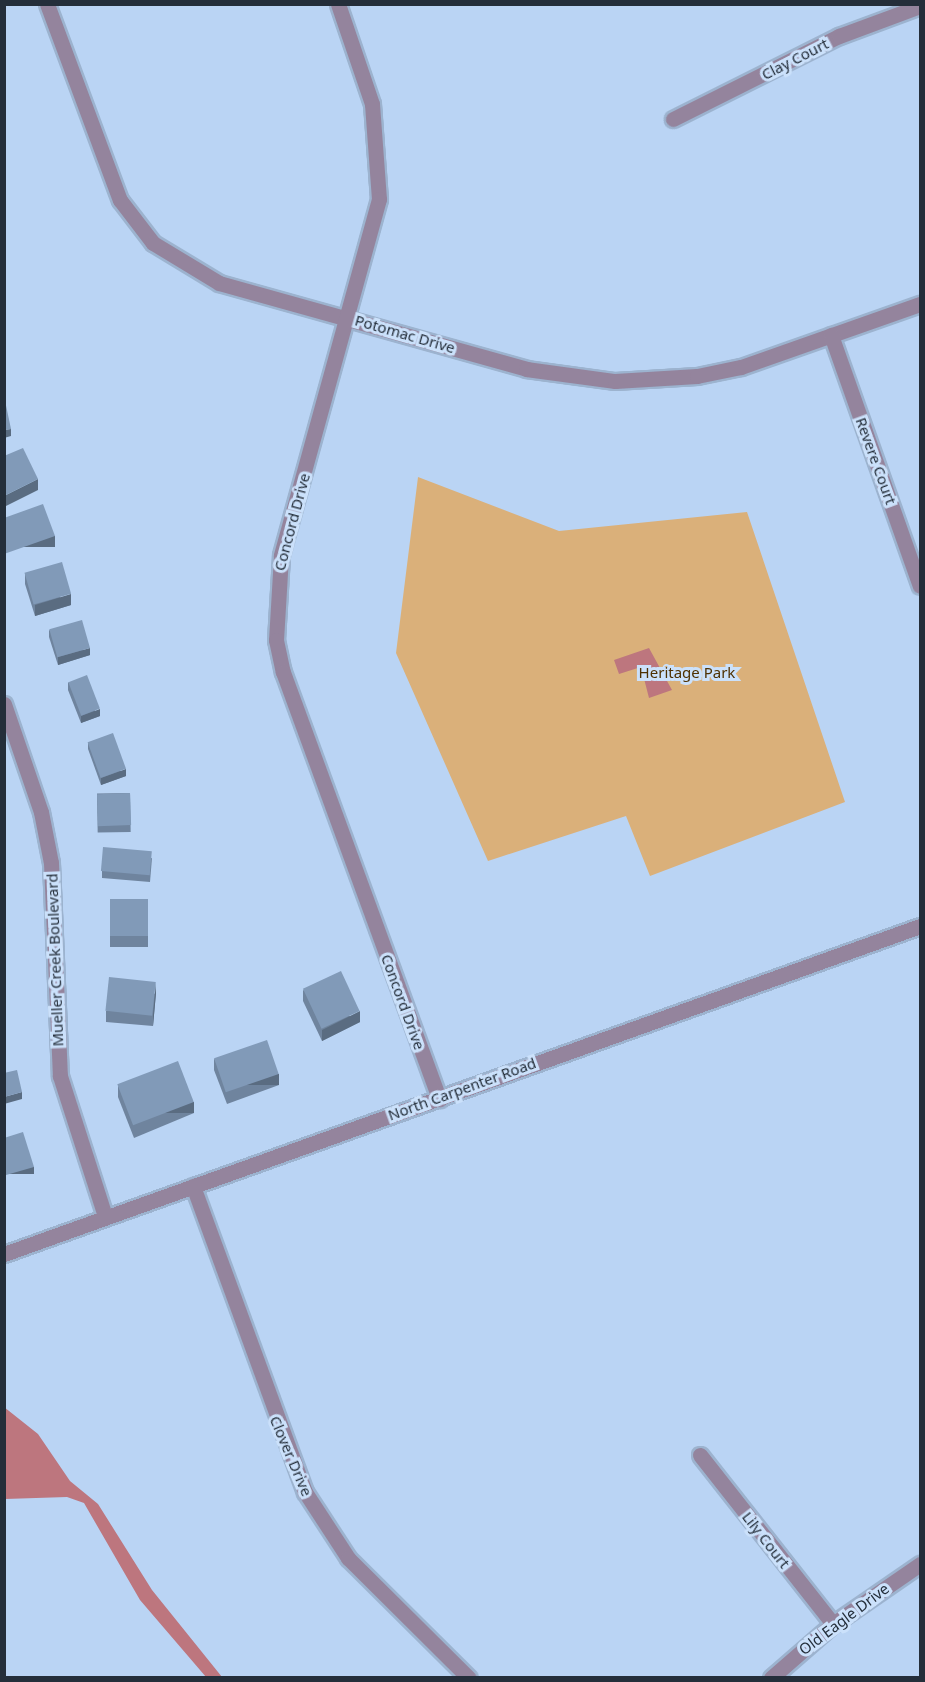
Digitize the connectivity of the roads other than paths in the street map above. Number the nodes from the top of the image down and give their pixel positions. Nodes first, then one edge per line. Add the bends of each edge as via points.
1 (47, 4) edge
2 (338, 4) edge
3 (921, 6) edge
4 (673, 119) dead end
5 (921, 304) edge
6 (350, 318) junction
7 (831, 335) junction
8 (921, 586) edge
9 (4, 704) edge
10 (921, 926) edge
11 (439, 1099) junction
12 (193, 1186) junction
13 (105, 1216) junction
14 (4, 1254) edge
15 (700, 1455) dead end
16 (921, 1564) edge
17 (833, 1624) junction
18 (469, 1677) edge
19 (771, 1677) edge

1 - 6 street, Potomac Drive via 107,173 120,200 153,243 219,283
2 - 6 street, Concord Drive via 372,104 381,170 374,232
3 - 4 street, Clay Court via 839,36
5 - 7 street, Potomac Drive
6 - 7 street, Potomac Drive via 526,369 615,381 719,372
6 - 11 street, Concord Drive via 281,556 276,640 283,672
7 - 8 street, Revere Court
9 - 13 street, Mueller Creek Boulevard via 38,802 51,863 60,1076
10 - 11 street, North Carpenter Road
11 - 12 street, North Carpenter Road
12 - 13 street, North Carpenter Road
12 - 18 street, Clover Drive via 305,1492 348,1558
13 - 14 street, North Carpenter Road
15 - 17 street, Lily Court
16 - 17 street, Old Eagle Drive
17 - 19 street, Old Eagle Drive

